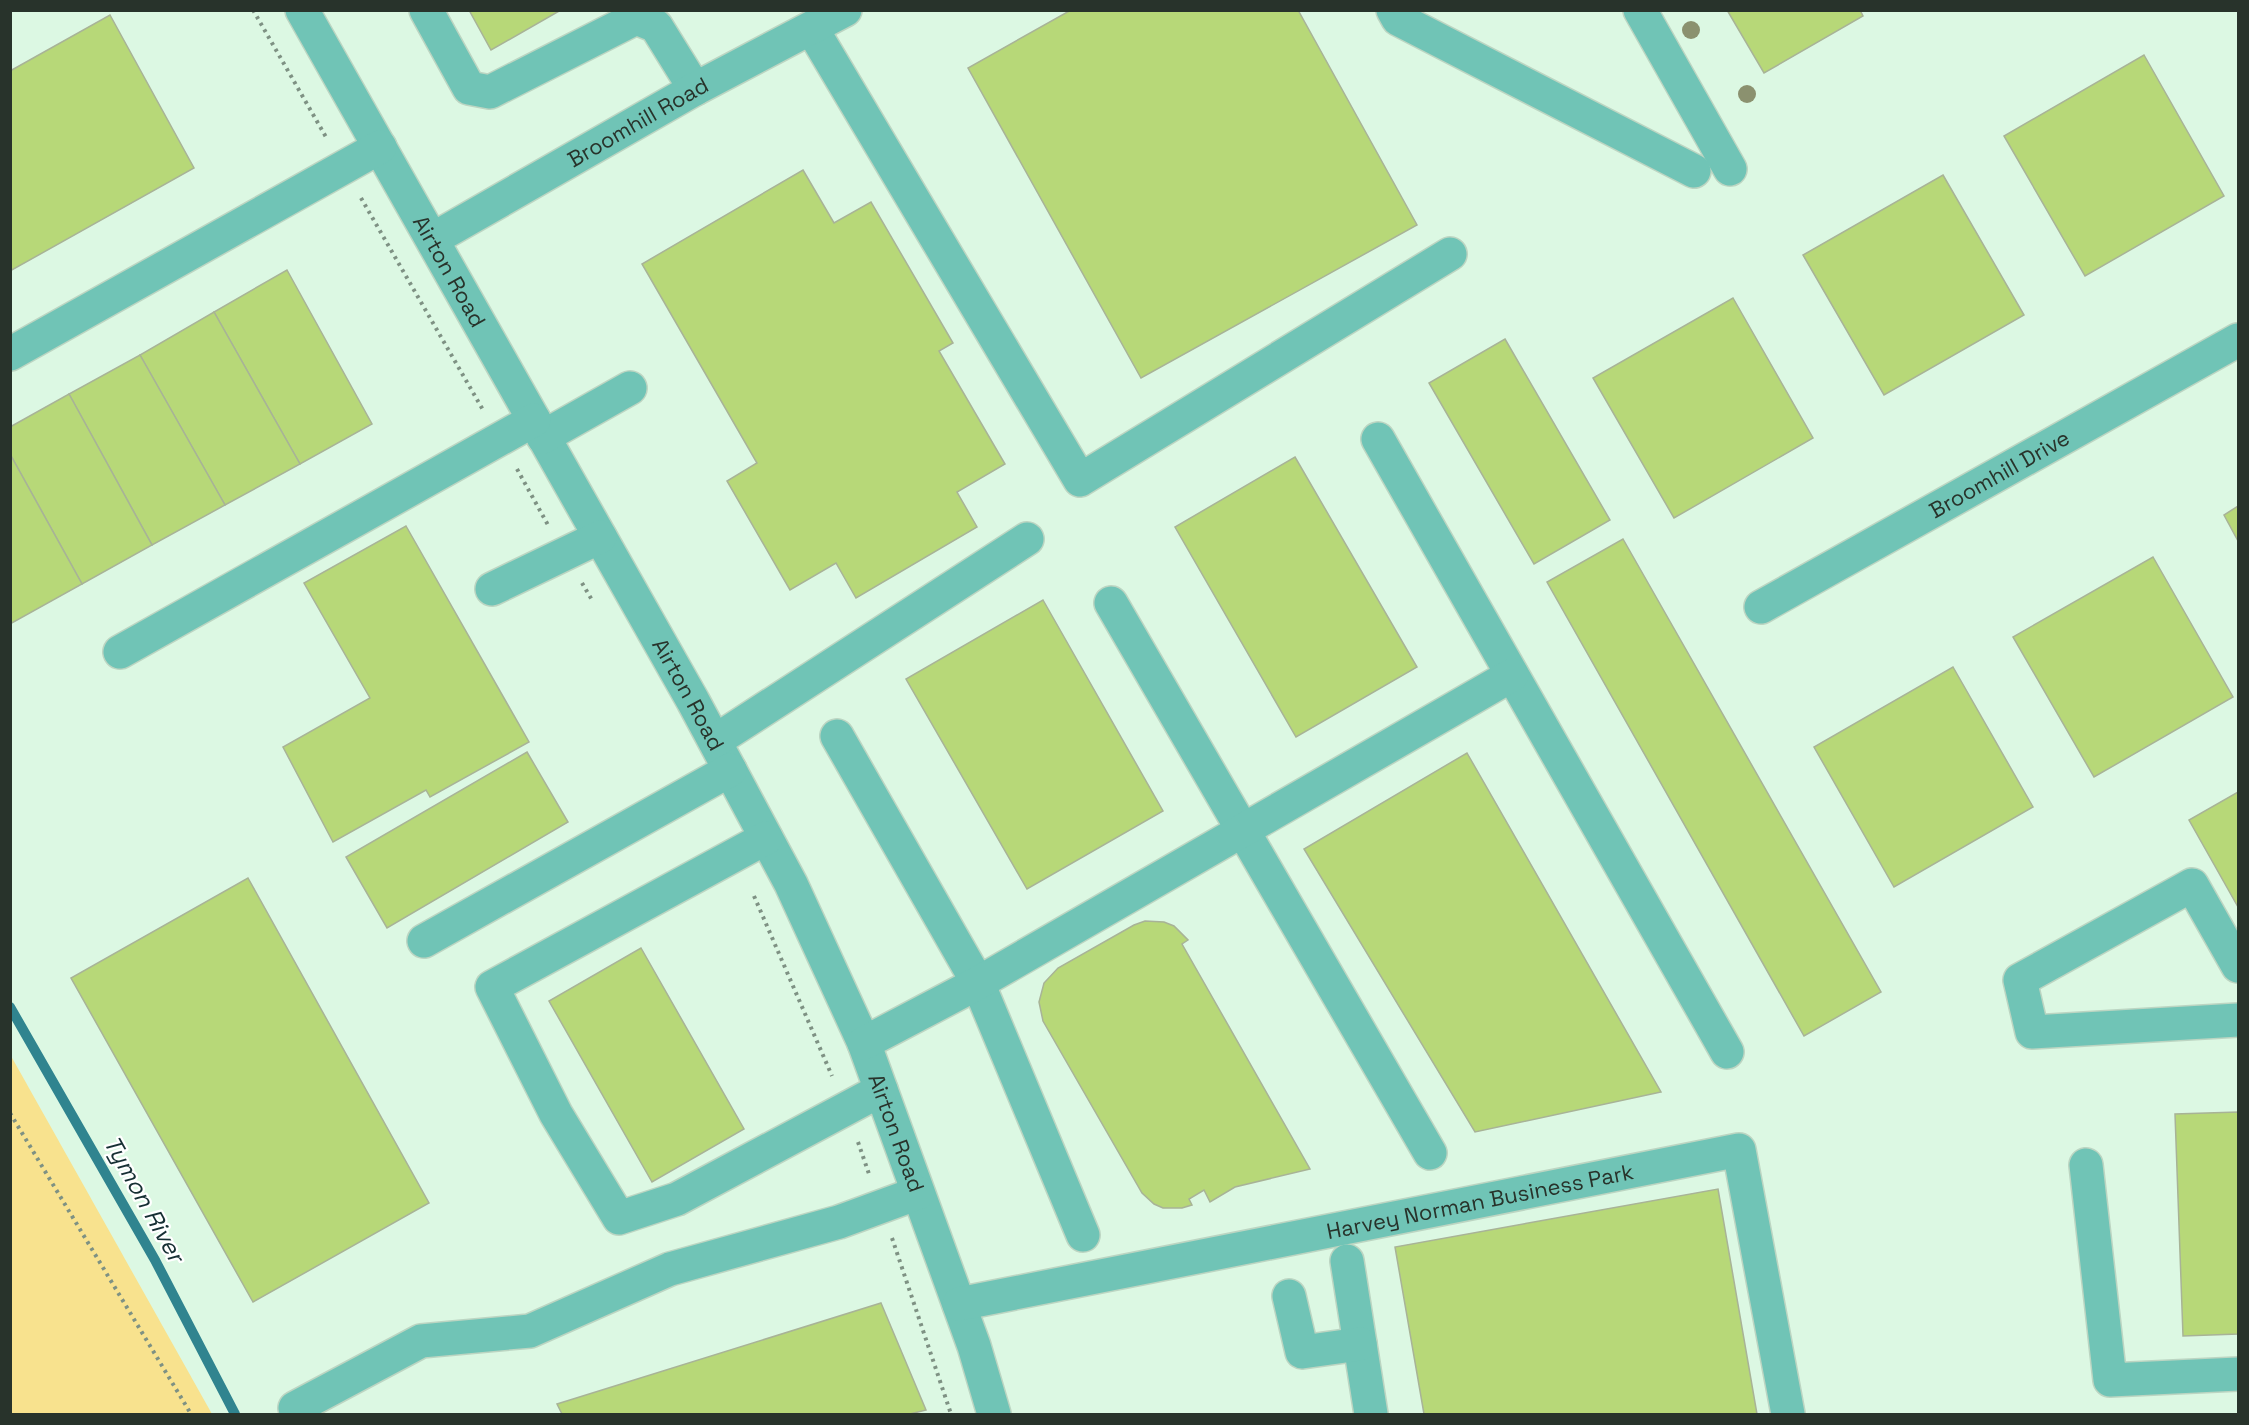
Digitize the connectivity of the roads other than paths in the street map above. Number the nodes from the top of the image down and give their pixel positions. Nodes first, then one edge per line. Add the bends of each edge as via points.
1 (302, 10) edge
2 (426, 10) edge
3 (845, 10) edge
4 (1393, 10) edge
5 (1640, 10) edge
6 (812, 29) junction
7 (695, 89) junction
8 (380, 147) junction
9 (1730, 169) dead end
10 (1694, 171) dead end
11 (434, 239) junction
12 (1450, 254) dead end
13 (2238, 340) edge
14 (10, 354) edge
15 (630, 388) dead end
16 (539, 428) junction
17 (1378, 439) dead end
18 (600, 537) junction
19 (1027, 539) dead end
20 (492, 589) dead end
21 (1111, 603) dead end
22 (1761, 607) dead end
23 (120, 652) dead end
24 (1512, 675) junction
25 (837, 736) dead end
26 (715, 741) junction
27 (730, 770) junction
28 (1241, 830) junction
29 (766, 838) junction
30 (424, 941) dead end
31 (2238, 966) edge
32 (978, 983) junction
33 (2238, 1020) edge
34 (864, 1043) junction
35 (1727, 1052) dead end
36 (881, 1090) junction
37 (1430, 1153) dead end
38 (2086, 1165) dead end
39 (918, 1193) junction
40 (1083, 1235) dead end
41 (1347, 1261) dead end
42 (1289, 1296) dead end
43 (959, 1304) junction
44 (1360, 1344) junction
45 (2238, 1374) edge
46 (295, 1408) dead end
47 (994, 1414) edge
48 (1371, 1414) edge
49 (1788, 1414) edge

1 - 8 street, Airton Road
2 - 7 street via 469,88 490,92 636,18 656,26
3 - 6 street, Broomhill Road
4 - 10 street via 1398,19
5 - 9 street
6 - 7 street, Broomhill Road
6 - 12 street via 1080,480
7 - 11 street, Broomhill Road
8 - 11 street, Airton Road
8 - 14 street
11 - 16 street, Airton Road
13 - 22 street, Broomhill Drive
15 - 16 street
16 - 18 street, Airton Road
16 - 23 street via 500,439
17 - 24 street
18 - 20 street
18 - 26 street, Airton Road
19 - 26 street
21 - 28 street
24 - 28 street
24 - 35 street
25 - 32 street
26 - 27 street, Airton Road
27 - 29 street, Airton Road
27 - 30 street
28 - 32 street
28 - 37 street
29 - 34 street, Airton Road
29 - 36 street via 492,987 556,1114 619,1218 677,1199
31 - 33 street via 2192,885 2020,980 2032,1032
32 - 34 street
32 - 40 street
34 - 36 street, Airton Road
36 - 39 street, Airton Road
38 - 45 street via 2110,1380
39 - 43 street, Airton Road
39 - 46 street via 840,1222 670,1269 530,1331 421,1341
41 - 44 street
42 - 44 street via 1302,1352
43 - 47 street, Airton Road
43 - 49 street, Harvey Norman Business Park via 1739,1150
44 - 48 street

